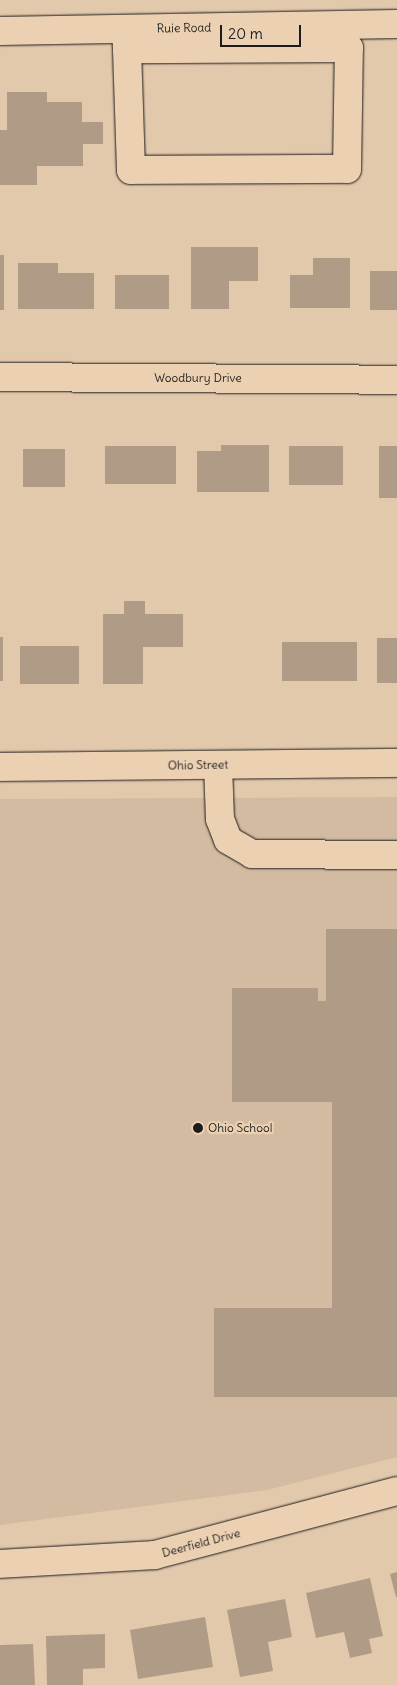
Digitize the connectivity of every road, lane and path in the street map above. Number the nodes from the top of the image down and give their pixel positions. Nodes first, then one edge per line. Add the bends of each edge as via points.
1 (397, 24) edge
2 (0, 31) edge
3 (126, 39) junction
4 (0, 377) edge
5 (397, 380) edge
6 (397, 763) edge
7 (218, 765) junction
8 (0, 767) edge
9 (397, 855) edge
10 (397, 1491) edge
11 (0, 1564) edge

1 - 3 street, Ruie Road
2 - 3 street, Ruie Road
3 - 3 street via 131,170 347,169 349,48
4 - 5 street, Woodbury Drive
6 - 7 street, Ohio Street
7 - 8 street, Ohio Street
7 - 9 street via 223,826 228,840 252,854
10 - 11 street, Deerfield Drive via 154,1555

